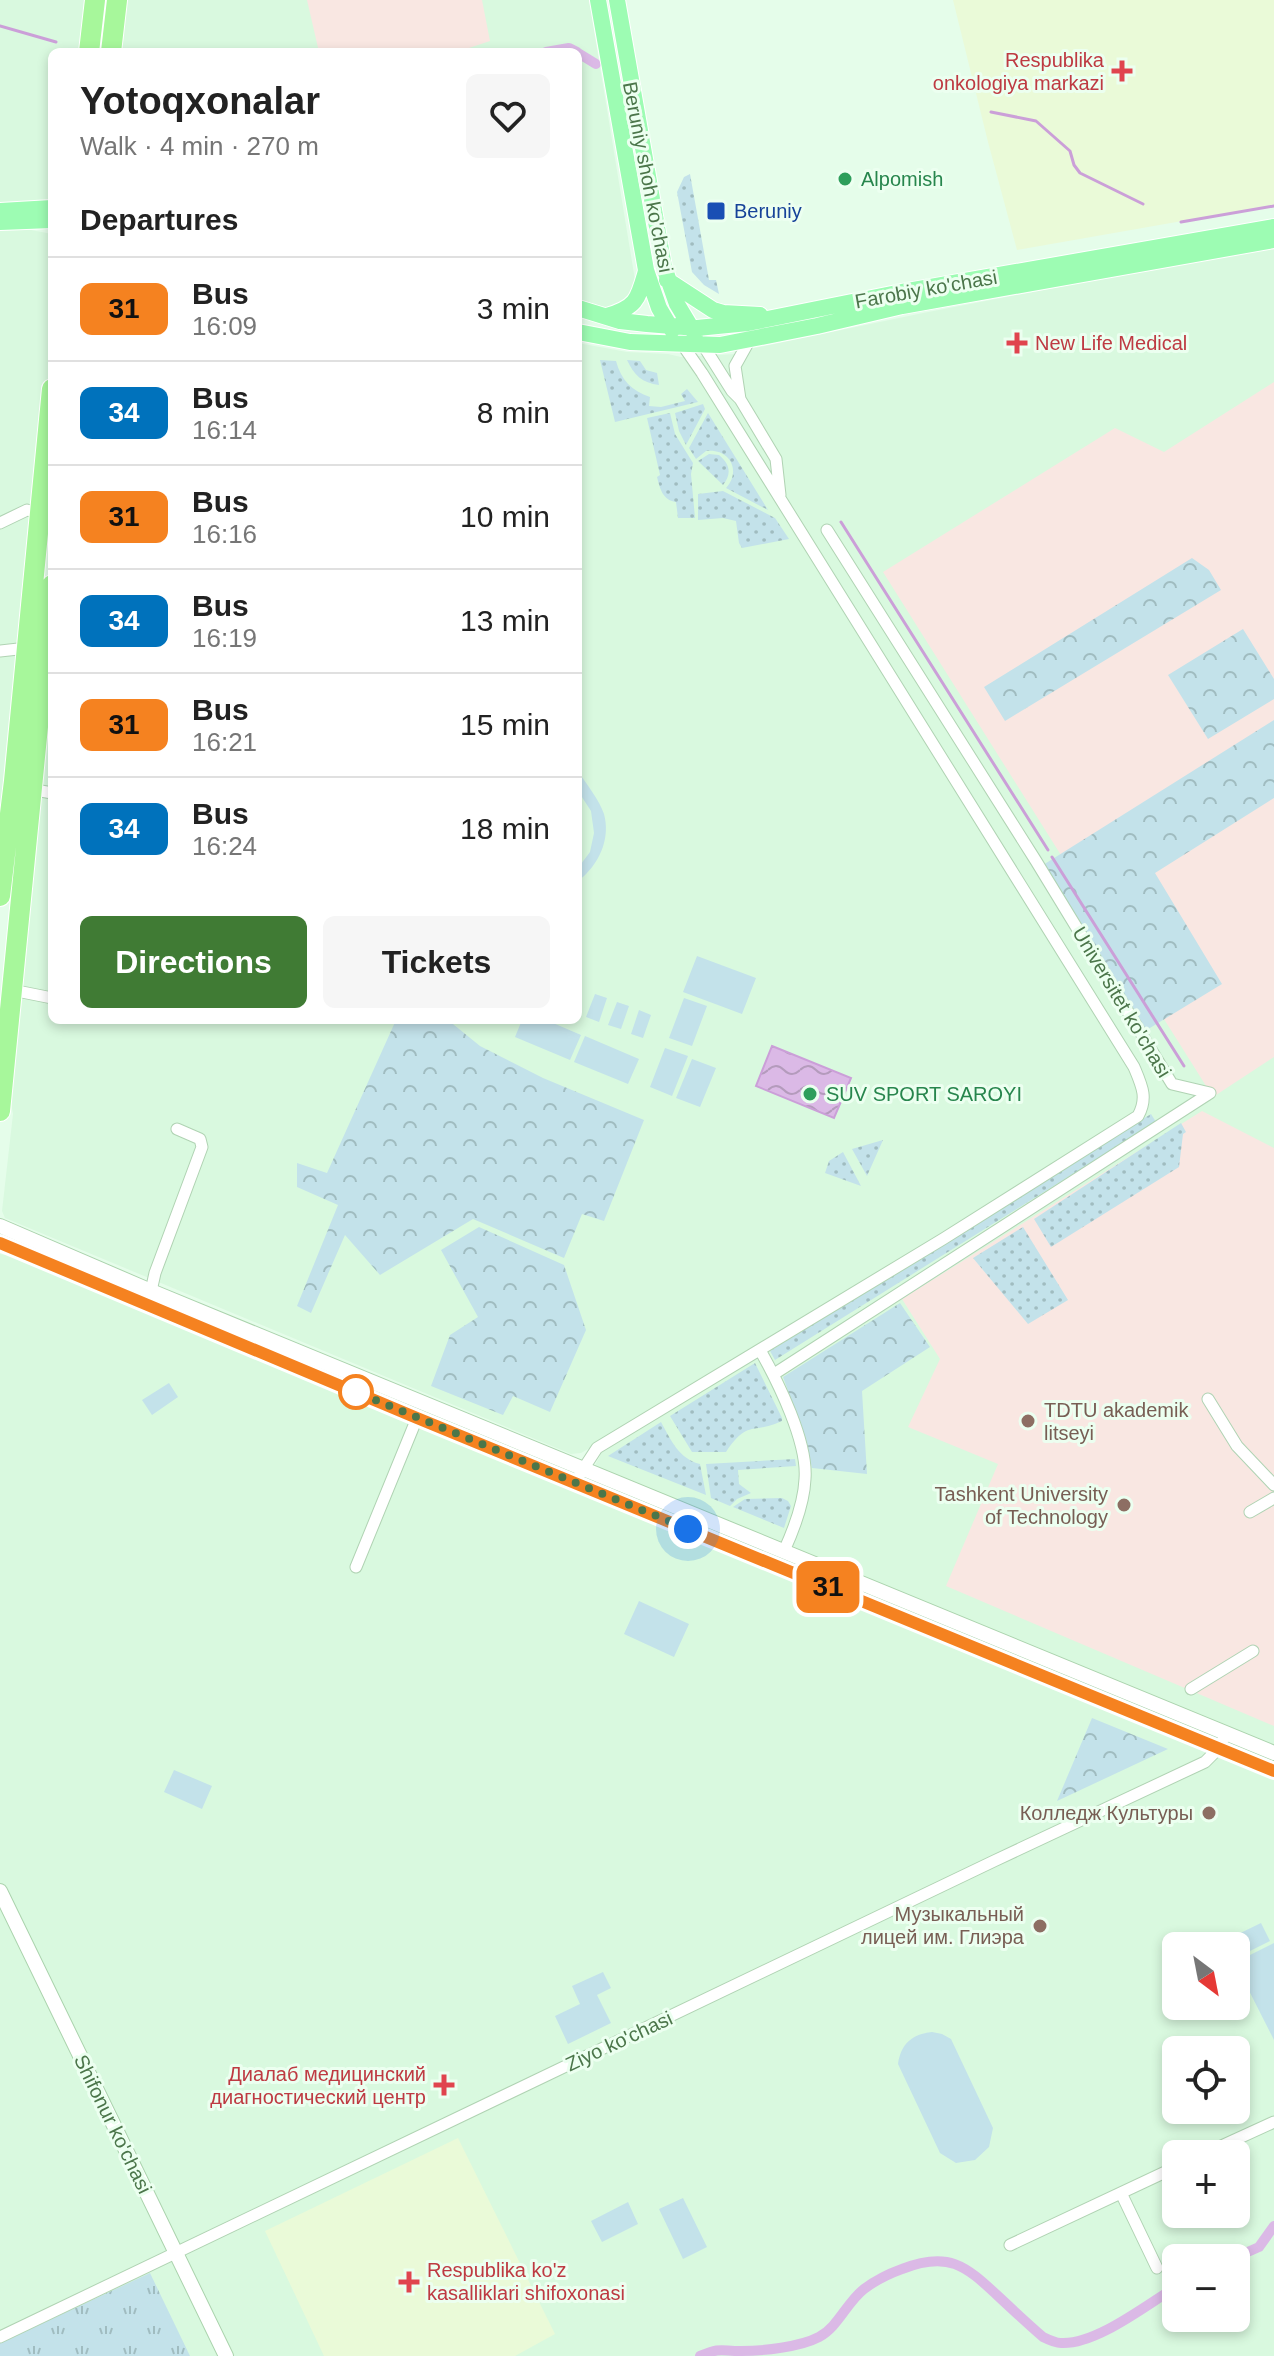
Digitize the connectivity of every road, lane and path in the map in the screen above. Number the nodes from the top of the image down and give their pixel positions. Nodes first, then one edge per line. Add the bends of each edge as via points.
1 (95, 0) edge
2 (117, 0) edge
3 (598, 0) edge
4 (617, 0) edge
5 (89, 48) edge
6 (111, 48) edge
7 (48, 208) edge
8 (0, 211) edge
9 (48, 220) edge
10 (0, 222) edge
11 (1274, 227) edge
12 (1274, 240) edge
13 (646, 270) junction
14 (667, 280) junction
15 (582, 309) edge
16 (606, 317) junction
17 (779, 317) junction
18 (668, 325) junction
19 (691, 327) junction
20 (582, 333) edge
21 (749, 341) junction
22 (682, 344) junction
23 (703, 345) junction
24 (740, 399) junction
25 (48, 430) edge
26 (781, 498) junction
27 (40, 513) junction
28 (0, 523) edge
29 (827, 530) dead end
30 (48, 613) edge
31 (27, 648) junction
32 (0, 651) edge
33 (15, 783) edge
34 (48, 792) edge
35 (0, 896) edge
36 (9, 930) edge
37 (12, 990) junction
38 (48, 997) edge
39 (0, 1111) edge
40 (177, 1129) dead end
41 (0, 1226) edge
42 (0, 1243) edge
43 (148, 1298) junction
44 (296, 1350) junction
45 (760, 1350) junction
46 (290, 1365) junction
47 (774, 1374) junction
48 (1208, 1399) dead end
49 (417, 1418) junction
50 (582, 1467) junction
51 (576, 1483) junction
52 (1274, 1485) edge
53 (1274, 1498) edge
54 (1250, 1512) dead end
55 (784, 1551) junction
56 (356, 1567) dead end
57 (909, 1601) junction
58 (902, 1618) junction
59 (1253, 1651) dead end
60 (1191, 1689) dead end
61 (1226, 1733) junction
62 (1219, 1748) junction
63 (1274, 1753) edge
64 (1274, 1771) edge
65 (0, 1891) edge
66 (1274, 2122) edge
67 (1235, 2140) edge
68 (1162, 2174) edge
69 (1121, 2193) junction
70 (1010, 2245) dead end
71 (176, 2253) junction
72 (1157, 2268) dead end
73 (0, 2337) edge
74 (226, 2356) edge

1 - 5 highway
2 - 6 highway
3 - 13 main road, Beruniy shoh ko'chasi
4 - 14 main road, Beruniy shoh ko'chasi
7 - 8 main road
9 - 10 main road
11 - 17 main road, Farobiy ko'chasi
12 - 21 main road, Farobiy ko'chasi via 902,306
13 - 16 main road via 633,305
13 - 18 main road, Beruniy shoh ko'chasi
14 - 17 main road via 713,310
14 - 19 main road, Beruniy shoh ko'chasi
15 - 16 main road, Farobiy ko'chasi
16 - 18 main road, Farobiy ko'chasi
17 - 19 main road, Farobiy ko'chasi
18 - 19 main road, Farobiy ko'chasi
18 - 22 main road, Beruniy shoh ko'chasi
19 - 22 main road
19 - 23 main road, Beruniy shoh ko'chasi
20 - 22 main road, Farobiy ko'chasi
21 - 23 main road, Farobiy ko'chasi
21 - 24 street via 735,366
22 - 23 main road, Farobiy ko'chasi
22 - 26 street, Universitet ko'chasi
23 - 24 street, Universitet ko'chasi
24 - 26 street, Universitet ko'chasi via 776,459
25 - 27 highway
26 - 45 street, Universitet ko'chasi via 1134,1067 1145,1098 1138,1116
27 - 28 street via 27,510
27 - 31 highway
29 - 47 street, Universitet ko'chasi via 1165,1074 1172,1084 1210,1093
30 - 33 highway
31 - 32 street
31 - 33 highway
33 - 34 street
33 - 35 highway
33 - 36 highway
36 - 37 highway
37 - 38 street
37 - 39 highway
40 - 43 street via 200,1139 202,1147
41 - 43 main road
42 - 43 main road
43 - 44 main road
43 - 46 main road
44 - 46 main road
44 - 50 main road
45 - 47 street
45 - 50 street, Universitet ko'chasi via 597,1448
46 - 49 main road
47 - 55 street via 804,1459 799,1509
48 - 52 street via 1237,1446
49 - 51 main road
49 - 56 street
50 - 51 street
50 - 55 main road
51 - 58 main road
53 - 54 street
55 - 57 main road
57 - 58 main road
57 - 61 main road
58 - 62 main road
59 - 60 street
61 - 62 street
61 - 63 main road
62 - 64 main road
62 - 71 street, Ziyo ko'chasi via 1205,1762
65 - 71 main road, Shifonur ko'chasi
66 - 67 street
68 - 69 street
69 - 70 street
69 - 72 street
71 - 73 street, Ziyo ko'chasi
71 - 74 main road, Shifonur ko'chasi

